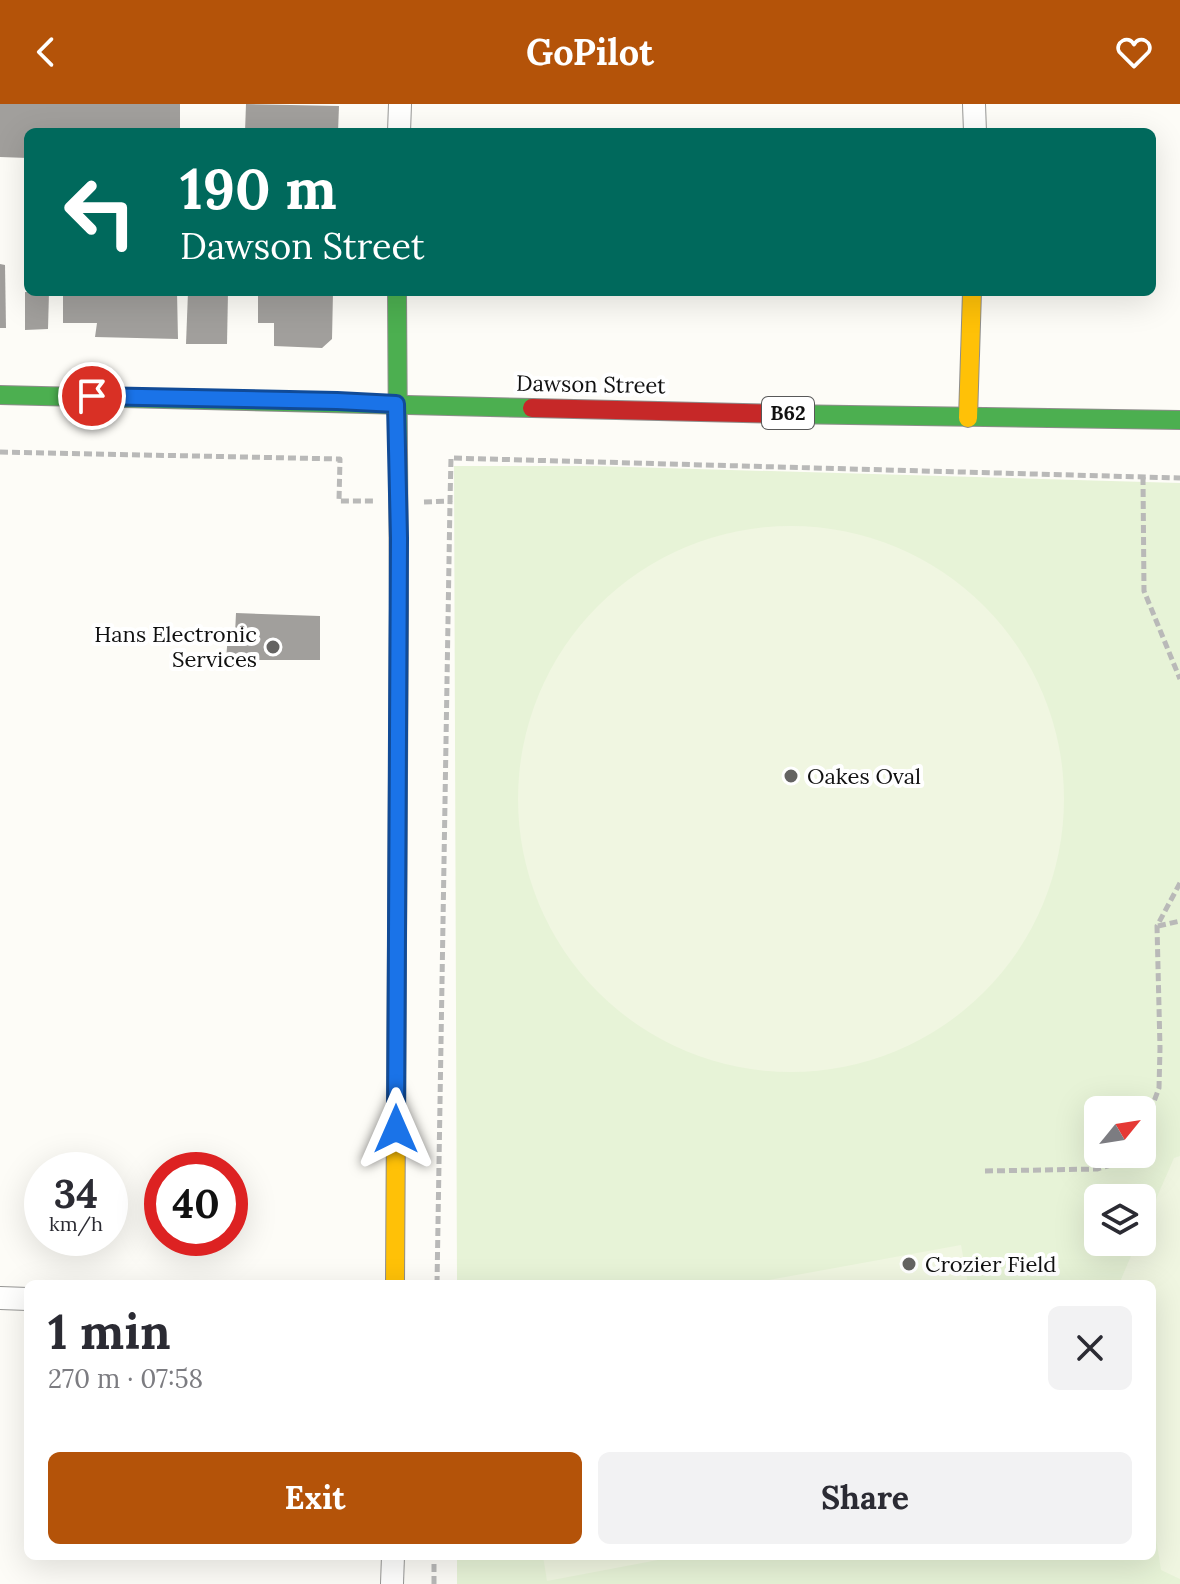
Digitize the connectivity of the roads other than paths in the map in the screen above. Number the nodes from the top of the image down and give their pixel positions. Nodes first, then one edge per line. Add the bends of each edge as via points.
1 (400, 104) edge
2 (974, 104) edge
3 (399, 128) edge
4 (975, 128) edge
5 (397, 296) edge
6 (972, 296) edge
7 (0, 395) edge
8 (396, 404) junction
9 (968, 418) junction
10 (1180, 420) edge
11 (395, 1280) edge
12 (0, 1298) edge
13 (24, 1299) edge
14 (393, 1560) edge
15 (392, 1584) edge

1 - 3 street
2 - 4 street
5 - 8 main road
6 - 9 main road
7 - 8 main road, Dawson Street / B62
8 - 9 main road, Dawson Street / B62
8 - 11 main road
9 - 10 main road, Dawson Street / B62
12 - 13 street
14 - 15 street

